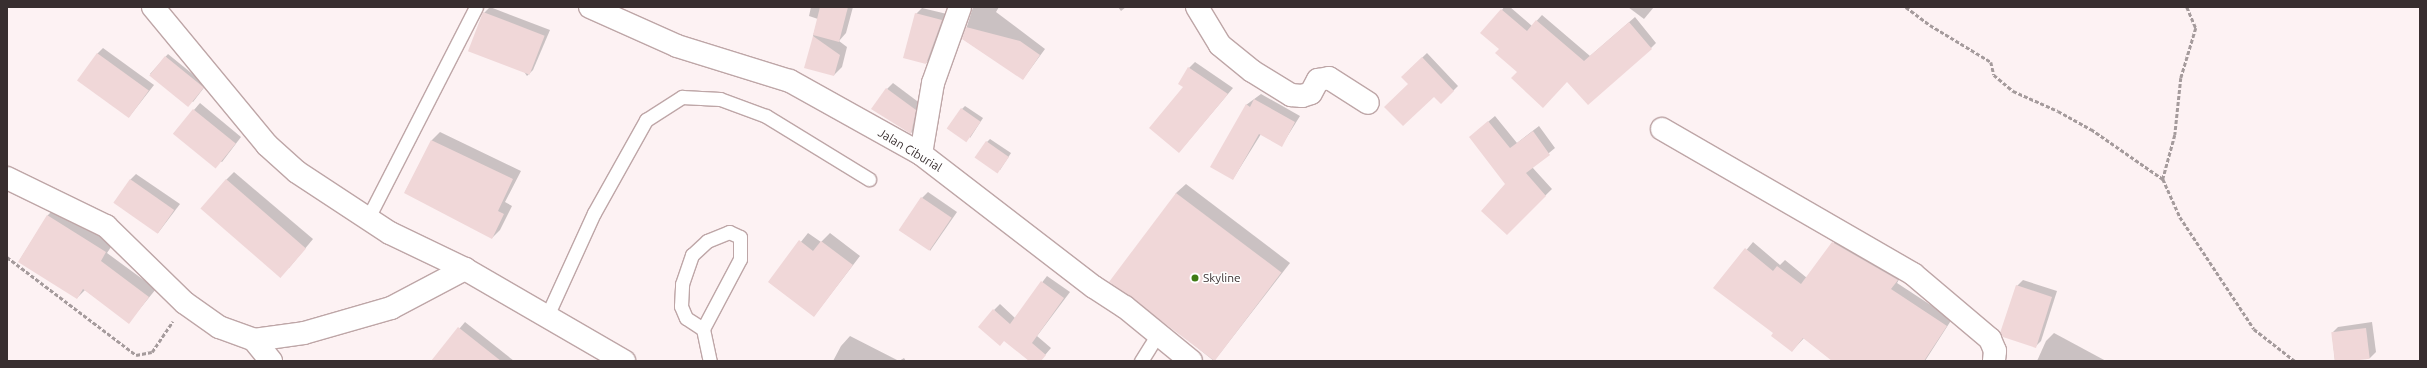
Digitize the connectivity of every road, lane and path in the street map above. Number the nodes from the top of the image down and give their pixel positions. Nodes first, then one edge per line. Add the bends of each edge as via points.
1 (153, 7) edge
2 (476, 7) edge
3 (590, 7) edge
4 (960, 7) edge
5 (1197, 7) edge
6 (1906, 7) edge
7 (2187, 7) edge
8 (1368, 103) dead end
9 (1662, 129) dead end
10 (920, 154) junction
11 (7, 178) edge
12 (869, 179) dead end
13 (2163, 179) junction
14 (368, 218) junction
15 (7, 257) edge
16 (465, 269) junction
17 (185, 302) junction
18 (547, 316) junction
19 (703, 329) junction
20 (1158, 334) junction
21 (254, 340) junction
22 (271, 361) edge
23 (624, 361) edge
24 (710, 361) edge
25 (1140, 361) edge
26 (1191, 361) edge
27 (1994, 361) edge
28 (2295, 361) edge

1 - 14 street via 267,145 297,172
2 - 14 lane
3 - 10 street, Jalan Ciburial via 677,46 790,81
4 - 10 street via 933,84
5 - 8 street via 1220,45 1252,71 1291,95 1302,96 1311,93 1318,80 1329,78
6 - 13 path via 1930,25 1991,62 1994,75 2013,92 2058,111 2091,129
7 - 13 path via 2196,28 2181,78 2175,135
9 - 27 street via 1913,274 1990,339 1995,351
10 - 20 street, Jalan Ciburial
11 - 17 street via 106,226
12 - 18 lane via 766,116 720,99 682,97 646,120 594,213
13 - 28 path via 2180,217 2254,329
14 - 16 street via 390,233
15 - 17 path via 136,355 152,352
16 - 18 street
16 - 21 street via 391,308 304,333
17 - 21 street via 219,327
18 - 23 street
19 - 19 lane via 740,259 740,237 729,232 707,241 692,255 682,284 681,306 686,318
19 - 24 lane
20 - 25 lane
20 - 26 street, Jalan Ciburial
21 - 22 street

